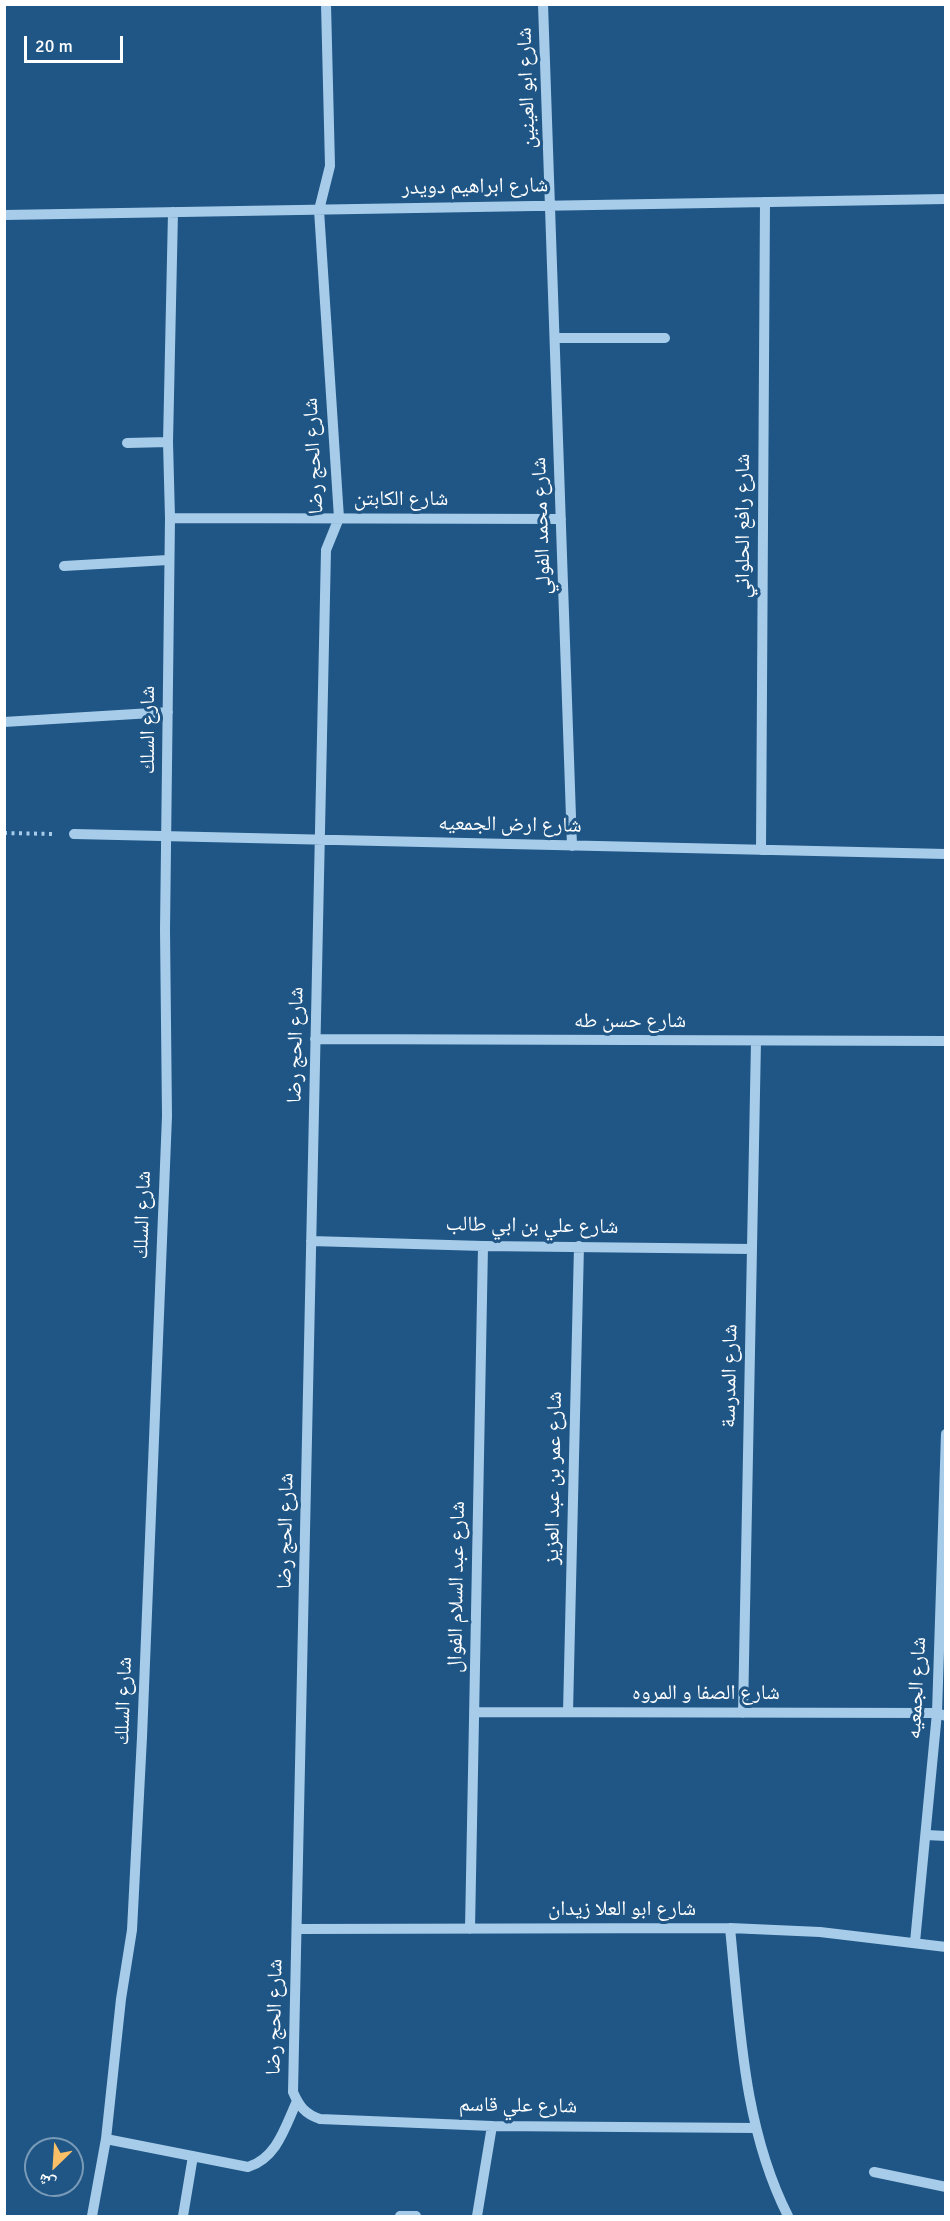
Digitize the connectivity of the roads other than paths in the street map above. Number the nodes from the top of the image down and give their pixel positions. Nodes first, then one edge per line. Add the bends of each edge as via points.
1 (326, 4) edge
2 (543, 4) edge
3 (945, 199) edge
4 (765, 202) junction
5 (550, 205) junction
6 (319, 210) junction
7 (173, 212) junction
8 (4, 215) edge
9 (555, 338) junction
10 (665, 338) dead end
11 (168, 442) junction
12 (126, 443) dead end
13 (170, 518) junction
14 (339, 518) junction
15 (561, 519) junction
16 (168, 560) junction
17 (64, 566) dead end
18 (168, 712) junction
19 (4, 722) edge
20 (74, 834) dead end
21 (167, 836) junction
22 (320, 840) junction
23 (572, 846) junction
24 (761, 850) junction
25 (945, 854) edge
26 (315, 1039) junction
27 (756, 1041) junction
28 (945, 1041) edge
29 (311, 1241) junction
30 (483, 1246) junction
31 (579, 1246) junction
32 (752, 1249) junction
33 (945, 1434) edge
34 (945, 1444) edge
35 (944, 1564) edge
36 (474, 1712) junction
37 (568, 1712) junction
38 (743, 1713) junction
39 (941, 1715) edge
40 (926, 1835) junction
41 (945, 1836) edge
42 (730, 1928) junction
43 (297, 1929) junction
44 (470, 1929) junction
45 (915, 1942) junction
46 (945, 1947) edge
47 (295, 2096) junction
48 (492, 2126) junction
49 (756, 2128) junction
50 (106, 2139) junction
51 (193, 2156) junction
52 (874, 2172) dead end
53 (945, 2187) edge
54 (92, 2217) edge
55 (183, 2217) edge
56 (400, 2217) edge
57 (416, 2217) edge
58 (477, 2217) edge
59 (788, 2217) edge

1 - 6 street, شارع الحج رضا via 330,166
2 - 5 street, شارع ابو العينين
3 - 4 street, شارع ابراهيم دويدر
4 - 5 street, شارع ابراهيم دويدر
4 - 24 street, شارع رافع الحلواني
5 - 6 street, شارع ابراهيم دويدر
5 - 9 street, شارع محمد الفولي
6 - 7 street, شارع ابراهيم دويدر
6 - 14 street, شارع الحج رضا
7 - 8 street, شارع ابراهيم دويدر
7 - 11 street, شارع السلك
9 - 10 street
9 - 15 street, شارع محمد الفولي
11 - 12 street
11 - 13 street, شارع السلك
13 - 14 street, شارع الكابتن
13 - 16 street, شارع السلك
14 - 15 street, شارع الكابتن
14 - 22 street, شارع الحج رضا via 326,550
15 - 23 street, شارع محمد الفولي
16 - 17 street
16 - 18 street, شارع السلك
18 - 19 street
18 - 21 street, شارع السلك
20 - 21 street, شارع ارض الجمعيه
21 - 22 street, شارع ارض الجمعيه
21 - 50 street, شارع السلك via 167,1116 138,1833 132,1930
22 - 23 street, شارع ارض الجمعيه
22 - 26 street, شارع الحج رضا
23 - 24 street, شارع ارض الجمعيه
24 - 25 street, شارع ارض الجمعيه
26 - 27 street, شارع حسن طه
26 - 29 street, شارع الحج رضا
27 - 28 street, شارع حسن طه
27 - 32 street, شارع المدرسة
29 - 30 street, شارع علي بن ابي طالب
29 - 43 street, شارع الحج رضا
30 - 31 street, شارع علي بن ابي طالب
30 - 36 street, شارع عبد السلام الفوال
31 - 32 street, شارع علي بن ابي طالب
31 - 37 street, شارع عمر بن عبد العزيز
32 - 38 street, شارع المدرسة
33 - 34 street, شارع الجمعيه
34 - 35 street, شارع الجمعيه
35 - 39 street, شارع الجمعيه
36 - 37 street, شارع الصفا و المروه
36 - 44 street, شارع عبد السلام الفوال
37 - 38 street, شارع الصفا و المروه
38 - 39 street, شارع الصفا و المروه
39 - 40 street, شارع الجمعيه
40 - 41 street
40 - 45 street, شارع الجمعيه
42 - 44 street, شارع ابو العلا زيدان
42 - 45 street, شارع ابو العلا زيدان
42 - 49 street via 745,2077
43 - 44 street, شارع ابو العلا زيدان
43 - 47 street, شارع الحج رضا
45 - 46 street, شارع ابو العلا زيدان
47 - 48 street, شارع علي قاسم via 311,2116 320,2119
47 - 51 street via 270,2155 260,2163 248,2166
48 - 49 street, شارع علي قاسم
48 - 58 street
49 - 59 street via 765,2162
50 - 51 street
50 - 54 street, شارع السلك
51 - 55 street
52 - 53 street
56 - 57 street

